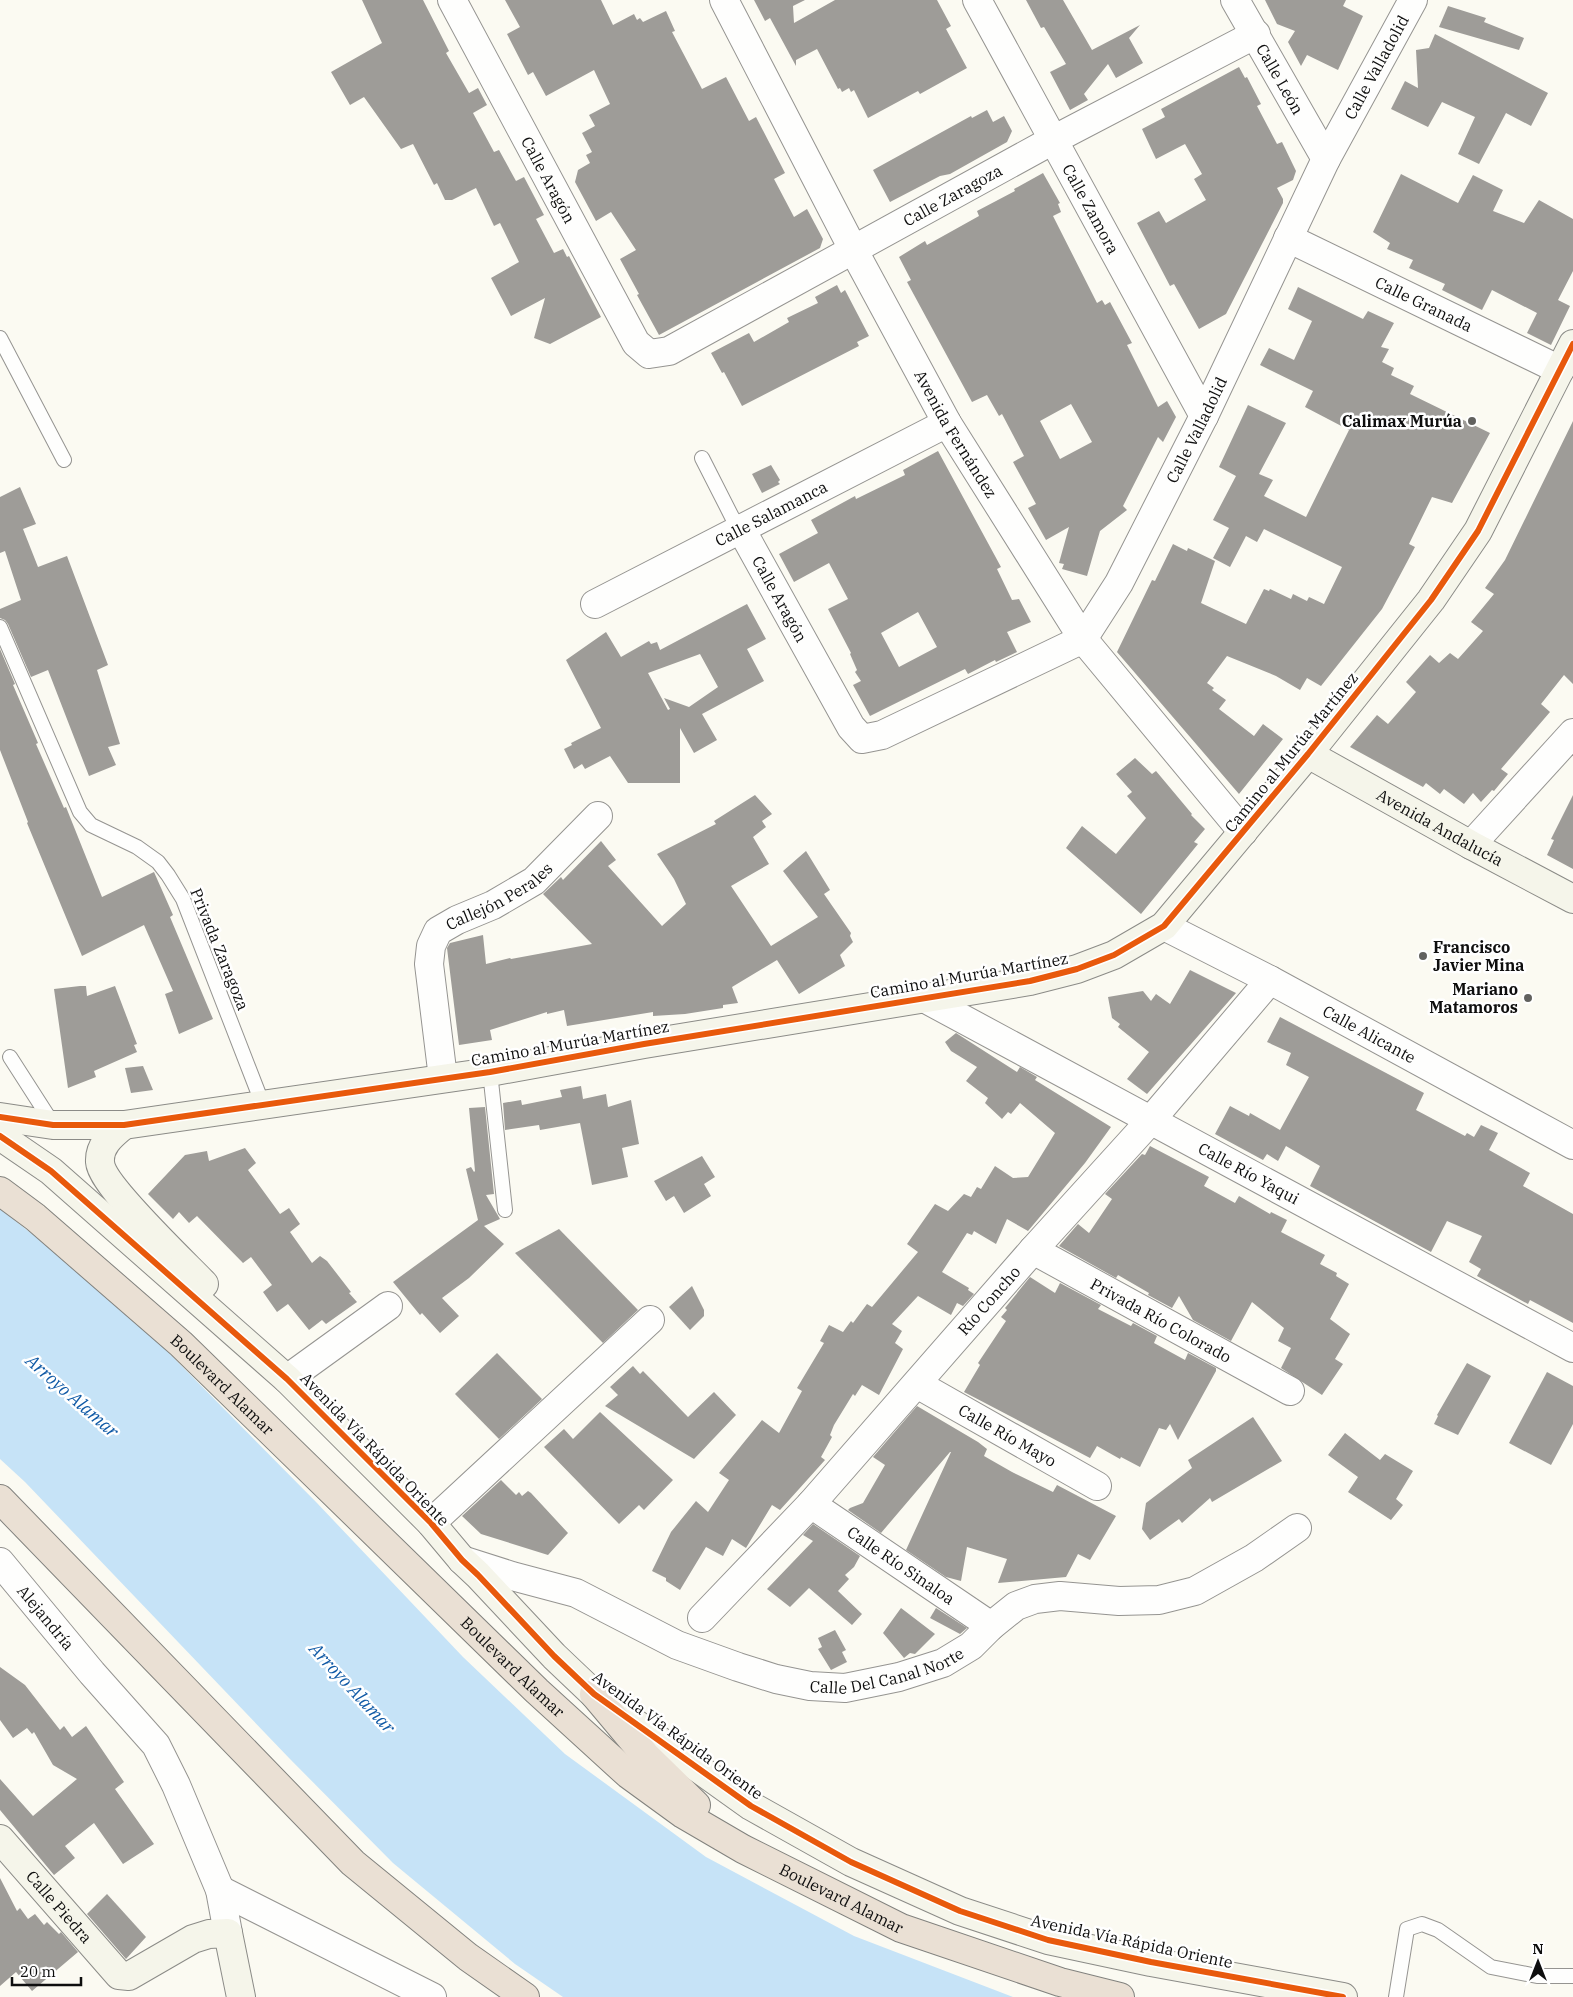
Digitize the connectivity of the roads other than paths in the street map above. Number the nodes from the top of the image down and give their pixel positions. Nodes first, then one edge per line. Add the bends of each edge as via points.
1 (452, 0) edge
2 (724, 0) edge
3 (977, 0) edge
4 (1235, 0) edge
5 (1412, 0) edge
6 (1256, 34) junction
7 (1053, 140) junction
8 (1326, 160) junction
9 (1288, 238) junction
10 (854, 251) junction
11 (0, 338) edge
12 (1573, 344) edge
13 (649, 354) joint
14 (1560, 370) junction
15 (1204, 416) junction
16 (948, 423) junction
17 (702, 458) dead end
18 (64, 460) dead end
19 (741, 529) junction
20 (595, 604) dead end
21 (0, 627) edge
22 (1083, 639) junction
23 (1573, 732) edge
24 (1308, 754) junction
25 (598, 816) dead end
26 (1243, 832) junction
27 (1471, 845) junction
28 (1573, 899) edge
29 (1164, 926) junction
30 (1270, 980) junction
31 (924, 998) junction
32 (10, 1057) dead end
33 (490, 1072) junction
34 (443, 1078) junction
35 (262, 1105) junction
36 (0, 1117) edge
37 (1151, 1120) junction
38 (53, 1125) junction
39 (124, 1125) junction
40 (0, 1136) edge
41 (1573, 1145) edge
42 (0, 1191) edge
43 (504, 1210) dead end
44 (1033, 1250) junction
45 (388, 1306) dead end
46 (650, 1320) dead end
47 (1573, 1348) edge
48 (287, 1379) junction
49 (917, 1384) junction
50 (1290, 1390) dead end
51 (1097, 1486) dead end
52 (0, 1499) edge
53 (811, 1504) junction
54 (431, 1523) junction
55 (1297, 1528) dead end
56 (462, 1560) junction
57 (0, 1562) edge
58 (702, 1618) dead end
59 (991, 1626) junction
60 (594, 1694) junction
61 (0, 1839) edge
62 (743, 1849) junction
63 (220, 1890) junction
64 (228, 1933) junction
65 (1573, 1976) edge
66 (241, 1997) edge
67 (432, 1997) edge
68 (525, 1997) edge
69 (1120, 1997) edge
70 (1343, 1997) edge
71 (1396, 1997) edge

1 - 13 street, Calle Aragón via 636,343
2 - 10 street, Avenida Fernández
3 - 7 street, Calle Zamora
4 - 6 street, Calle León
5 - 8 street, Calle Valladolid
6 - 7 street, Calle Zaragoza
6 - 8 street, Calle León
7 - 10 street, Calle Zaragoza
7 - 15 street, Calle Zamora
8 - 9 street, Calle Valladolid
9 - 14 street, Calle Granada
9 - 15 street, Calle Valladolid
10 - 13 street, Calle Zaragoza via 669,351
10 - 16 street, Avenida Fernández
11 - 18 lane
12 - 14 street, Camino al Murúa Martínez
14 - 24 street, Camino al Murúa Martínez via 1478,531 1432,600
15 - 22 street, Calle Valladolid via 1119,582
16 - 19 street, Calle Salamanca
16 - 22 street, Avenida Fernández
17 - 19 lane, Calle Aragón
19 - 20 street, Calle Salamanca
19 - 22 street, Calle Aragón via 851,727 862,739 882,734
21 - 35 lane, Privada Zaragoza via 80,812 91,825 137,847 158,862 182,899
22 - 26 street, Avenida Fernández
23 - 27 street
24 - 26 street, Camino al Murúa Martínez
24 - 27 street, Avenida Andalucía
25 - 34 street, Callejón Perales via 534,881 438,931 431,946 429,964
26 - 29 street, Camino al Murúa Martínez
27 - 28 street, Avenida Andalucía
29 - 30 street, Calle Alicante
29 - 31 street, Camino al Murúa Martínez via 1114,955 1077,969 1030,981
30 - 37 street, Río Concho
30 - 41 street, Calle Alicante
31 - 33 street, Camino al Murúa Martínez
31 - 37 street, Calle Río Yaqui
32 - 38 lane
33 - 34 street, Camino al Murúa Martínez
33 - 43 lane
34 - 35 street, Camino al Murúa Martínez
35 - 39 street, Camino al Murúa Martínez
36 - 38 street, Camino al Murúa Martínez
37 - 44 street, Río Concho
37 - 47 street, Calle Río Yaqui
38 - 39 street, Camino al Murúa Martínez
39 - 48 street via 108,1138 101,1151 102,1172 126,1204 227,1307
40 - 48 street, Avenida Vía Rápida Oriente via 51,1171
42 - 62 highway, Boulevard Alamar via 35,1217 181,1344 537,1692 628,1774 683,1814
44 - 49 street, Río Concho
44 - 50 street, Privada Río Colorado
45 - 48 street
46 - 54 street
48 - 54 street, Avenida Vía Rápida Oriente
49 - 51 street, Calle Río Mayo
49 - 53 street, Río Concho
52 - 68 highway via 353,1863 468,1957
53 - 58 street, Río Concho
53 - 59 street, Calle Río Sinaloa
54 - 56 street, Avenida Vía Rápida Oriente
55 - 59 street, Calle Del Canal Norte via 1254,1558 1195,1591 1159,1600 1119,1601 1060,1596 1035,1599 1016,1606
56 - 59 street, Calle Del Canal Norte via 576,1593 677,1645 776,1679 810,1686 845,1688 917,1672 943,1663 971,1646
56 - 60 street, Avenida Vía Rápida Oriente
57 - 63 street, Alejandría via 156,1745
60 - 62 highway via 646,1756
60 - 70 street, Avenida Vía Rápida Oriente via 751,1806 851,1862 960,1911 1048,1940
61 - 64 street, Calle Piedra via 124,1977 193,1939
62 - 69 highway, Boulevard Alamar via 901,1928 1060,1982
63 - 64 street, Alejandría
63 - 67 street
64 - 66 street
65 - 71 lane via 1538,1976 1491,1967 1438,1930 1422,1924 1407,1929

